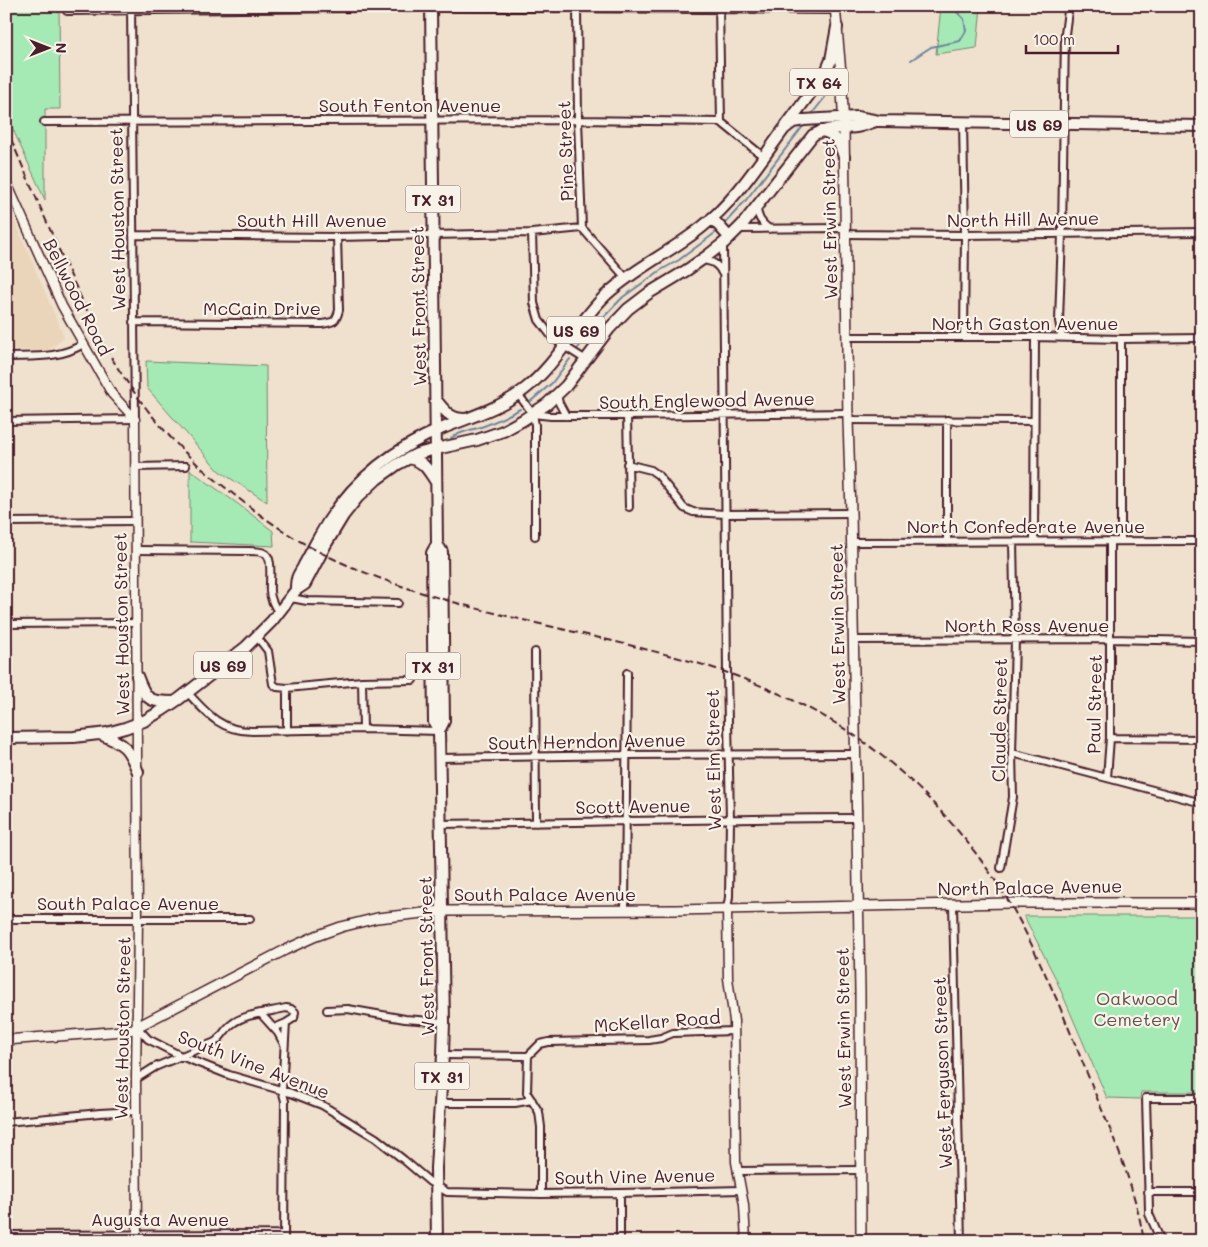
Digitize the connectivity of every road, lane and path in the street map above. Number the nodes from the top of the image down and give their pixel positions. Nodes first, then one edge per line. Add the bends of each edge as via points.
1 (1069, 6) edge
2 (431, 7) edge
3 (577, 7) edge
4 (131, 8) edge
5 (719, 8) edge
6 (835, 8) edge
7 (67, 11) dead end
8 (837, 27) junction
9 (432, 120) junction
10 (578, 120) junction
11 (131, 121) junction
12 (44, 122) dead end
13 (722, 122) junction
14 (844, 122) junction
15 (963, 122) junction
16 (1064, 124) junction
17 (1202, 126) edge
18 (784, 129) junction
19 (820, 131) junction
20 (764, 157) junction
21 (844, 157) junction
22 (6, 181) edge
23 (757, 207) junction
24 (712, 218) junction
25 (582, 228) junction
26 (737, 229) junction
27 (769, 229) junction
28 (845, 231) junction
29 (1202, 232) edge
30 (532, 233) junction
31 (433, 234) junction
32 (1062, 234) junction
33 (133, 235) junction
34 (965, 235) junction
35 (337, 237) junction
36 (726, 240) junction
37 (702, 260) junction
38 (723, 277) junction
39 (626, 278) junction
40 (133, 322) junction
41 (847, 337) junction
42 (964, 337) junction
43 (1035, 337) junction
44 (1062, 337) junction
45 (1202, 338) edge
46 (1121, 339) junction
47 (83, 344) junction
48 (564, 346) junction
49 (6, 357) edge
50 (586, 360) junction
51 (518, 394) junction
52 (557, 395) junction
53 (436, 400) junction
54 (533, 414) junction
55 (724, 415) junction
56 (566, 416) junction
57 (628, 416) junction
58 (848, 417) junction
59 (466, 418) junction
60 (134, 419) junction
61 (947, 420) junction
62 (6, 421) edge
63 (1034, 421) junction
64 (436, 431) junction
65 (436, 449) junction
66 (409, 458) junction
67 (628, 464) junction
68 (135, 466) junction
69 (186, 466) dead end
70 (436, 482) junction
71 (628, 507) dead end
72 (851, 513) junction
73 (725, 514) junction
74 (135, 521) junction
75 (6, 522) edge
76 (535, 536) dead end
77 (1121, 540) junction
78 (1034, 541) junction
79 (1110, 541) junction
80 (1202, 541) edge
81 (851, 542) junction
82 (947, 542) junction
83 (1013, 542) junction
84 (136, 550) junction
85 (293, 594) junction
86 (398, 603) dead end
87 (279, 613) junction
88 (6, 624) edge
89 (136, 624) junction
90 (257, 637) junction
91 (853, 640) junction
92 (1014, 640) junction
93 (1110, 640) junction
94 (1202, 641) edge
95 (535, 652) dead end
96 (627, 673) dead end
97 (137, 676) junction
98 (413, 680) dead end
99 (362, 681) junction
100 (287, 688) junction
101 (187, 692) junction
102 (174, 702) junction
103 (137, 723) junction
104 (363, 730) junction
105 (287, 731) junction
106 (439, 731) junction
107 (100, 734) junction
108 (6, 738) edge
109 (1110, 738) junction
110 (1202, 738) edge
111 (1012, 753) junction
112 (856, 754) junction
113 (626, 755) junction
114 (728, 755) junction
115 (536, 756) junction
116 (439, 758) junction
117 (138, 772) junction
118 (1107, 778) junction
119 (1202, 803) edge
120 (730, 818) junction
121 (857, 818) junction
122 (626, 821) junction
123 (536, 823) junction
124 (441, 824) junction
125 (1001, 868) dead end
126 (1202, 902) edge
127 (953, 904) junction
128 (858, 906) junction
129 (727, 909) junction
130 (625, 910) junction
131 (442, 911) junction
132 (6, 919) edge
133 (138, 919) junction
134 (250, 919) dead end
135 (327, 1010) dead end
136 (260, 1014) junction
137 (444, 1022) junction
138 (286, 1023) junction
139 (137, 1027) junction
140 (274, 1028) junction
141 (734, 1031) junction
142 (6, 1040) edge
143 (284, 1048) junction
144 (443, 1055) junction
145 (181, 1056) junction
146 (528, 1056) junction
147 (136, 1079) junction
148 (282, 1090) junction
149 (1202, 1098) edge
150 (532, 1100) junction
151 (440, 1103) junction
152 (136, 1111) junction
153 (6, 1122) edge
154 (861, 1170) junction
155 (737, 1171) junction
156 (437, 1187) junction
157 (741, 1190) junction
158 (1148, 1192) junction
159 (1202, 1192) edge
160 (542, 1194) junction
161 (620, 1194) junction
162 (6, 1235) edge
163 (137, 1237) edge
164 (284, 1237) edge
165 (60, 1238) edge
166 (437, 1241) edge
167 (620, 1241) edge
168 (746, 1241) edge
169 (861, 1241) edge
170 (961, 1241) edge
171 (1161, 1241) edge

1 - 16 street via 1065,34
2 - 3 street
2 - 4 street
2 - 9 main road, West Front Street / TX 31
3 - 5 street
3 - 10 street, Pine Street
4 - 7 street
4 - 11 street, West Houston Street
5 - 6 street
5 - 13 street
6 - 8 main road, West Erwin Street / TX 64
8 - 14 main road, West Erwin Street / TX 64
8 - 18 main road, TX 64 via 826,72
9 - 10 street, South Fenton Avenue
9 - 11 street, South Fenton Avenue
9 - 31 main road, West Front Street / TX 31
10 - 13 street, South Fenton Avenue
10 - 25 street, Pine Street
11 - 12 street, South Fenton Avenue
11 - 33 street, West Houston Street
13 - 20 street
14 - 15 main road, US 69 via 857,117 876,121
14 - 18 main road, US 69 via 798,121
14 - 19 main road, US 69
14 - 21 main road, West Erwin Street
15 - 16 main road, US 69
15 - 34 street
16 - 17 main road, US 69
16 - 32 street
18 - 20 main road, US 69
19 - 21 main road via 836,138
19 - 23 main road, US 69 via 811,137
20 - 24 main road, US 69
21 - 28 main road, West Erwin Street
22 - 47 street, Bellwood Road via 62,306
23 - 26 main road, US 69
23 - 27 street via 758,216
24 - 36 main road
24 - 39 main road, US 69 via 685,240
25 - 30 street, South Hill Avenue
25 - 39 street
26 - 27 street
26 - 36 main road, US 69
27 - 28 street
28 - 34 street, North Hill Avenue
28 - 41 main road, West Erwin Street
29 - 32 street, North Hill Avenue
30 - 31 street, South Hill Avenue
30 - 48 street via 536,311 543,326
31 - 35 street, South Hill Avenue
31 - 53 main road, West Front Street / TX 31
32 - 34 street, North Hill Avenue
32 - 44 street via 1059,320
33 - 35 street, South Hill Avenue
33 - 40 street, West Houston Street
34 - 42 street
35 - 40 street, McCain Drive via 339,310 332,322
36 - 37 main road, US 69
36 - 38 street, West Elm Street
37 - 38 street via 716,264
37 - 50 main road, US 69 via 639,300 609,330
38 - 55 street, West Elm Street
39 - 48 main road, US 69 via 592,310
40 - 60 street, West Houston Street
41 - 42 street, North Gaston Avenue
41 - 58 main road, West Erwin Street
42 - 43 street, North Gaston Avenue
43 - 44 street, North Gaston Avenue
43 - 63 street
44 - 46 street, North Gaston Avenue
45 - 46 street, North Gaston Avenue
46 - 77 street
47 - 49 street via 52,356
47 - 60 street, Bellwood Road via 112,394
48 - 50 street
48 - 51 main road, US 69 via 543,373
50 - 52 main road, US 69
51 - 54 street
51 - 59 main road, US 69 via 498,406
52 - 54 main road, US 69
52 - 56 street
53 - 59 main road via 453,417
53 - 64 main road, West Front Street / TX 31
54 - 56 street, South Englewood Avenue
54 - 65 main road, US 69 via 513,426 472,442
54 - 76 street
55 - 57 street, South Englewood Avenue
55 - 58 street, South Englewood Avenue
55 - 73 street, West Elm Street
56 - 57 street, South Englewood Avenue
57 - 67 street
58 - 61 street, South Englewood Avenue
58 - 72 main road, West Erwin Street
59 - 64 main road, US 69
60 - 62 street
60 - 68 street, West Houston Street
61 - 63 street, South Englewood Avenue
61 - 82 street
63 - 78 street
64 - 65 main road, West Front Street / TX 31
64 - 85 main road, US 69 via 385,460 348,494 323,530 297,579
65 - 66 main road, US 69
65 - 70 main road, West Front Street / TX 31
66 - 70 main road via 423,463
66 - 85 main road, US 69 via 377,479 350,507 305,584
67 - 71 street
67 - 73 street via 658,475 684,508 693,512
68 - 69 street
68 - 74 street, West Houston Street
70 - 106 main road, West Front Street / TX 31 via 437,544 432,553 434,722
72 - 73 street
72 - 81 main road, West Erwin Street
73 - 114 street, West Elm Street
74 - 75 street
74 - 84 street, West Houston Street
77 - 79 street, North Confederate Avenue
77 - 80 street, North Confederate Avenue
78 - 79 street, North Confederate Avenue
78 - 83 street, North Confederate Avenue
79 - 93 street, Paul Street
81 - 82 street, North Confederate Avenue
81 - 91 main road, West Erwin Street
82 - 83 street, North Confederate Avenue
83 - 92 street, Claude Street
84 - 87 street via 264,552 270,561 270,593
84 - 89 street, West Houston Street
85 - 86 street via 307,600
85 - 87 main road, US 69
87 - 90 main road, US 69
88 - 89 street
89 - 97 street, West Houston Street
90 - 100 street via 268,651 273,684
90 - 101 main road, US 69
91 - 92 street, North Ross Avenue
91 - 112 main road, West Erwin Street
92 - 93 street, North Ross Avenue
92 - 111 street, Claude Street
93 - 94 street, North Ross Avenue
93 - 109 street, Paul Street
95 - 115 street
96 - 113 street
97 - 102 main road via 148,698
97 - 103 street, West Houston Street
98 - 99 street
99 - 100 street
99 - 104 street
100 - 105 street
101 - 102 main road, US 69
101 - 105 street via 207,715 228,727 243,731
102 - 103 main road, US 69
103 - 107 main road, US 69
103 - 117 street, West Houston Street
104 - 105 street
104 - 106 street
106 - 116 main road, West Front Street / TX 31
107 - 108 main road, US 69
107 - 117 main road via 124,745
109 - 110 street
109 - 118 street, Paul Street
111 - 118 street
111 - 125 street, Claude Street via 1013,797
112 - 114 street, South Herndon Avenue
112 - 121 main road, West Erwin Street
113 - 114 street, South Herndon Avenue
113 - 115 street, South Herndon Avenue
113 - 122 street
114 - 120 street, West Elm Street
115 - 116 street, South Herndon Avenue
115 - 123 street
116 - 124 main road, West Front Street / TX 31
117 - 133 street, West Houston Street
118 - 119 street
120 - 121 street, Scott Avenue
120 - 122 street, Scott Avenue
120 - 129 street, West Elm Street
121 - 128 main road, West Erwin Street
122 - 123 street, Scott Avenue
122 - 130 street
123 - 124 street, Scott Avenue
124 - 131 main road, West Front Street / TX 31
126 - 127 main road, North Palace Avenue
127 - 128 main road, North Palace Avenue
127 - 170 street, West Ferguson Street
128 - 129 main road, South Palace Avenue
128 - 154 main road, West Erwin Street
129 - 130 main road, South Palace Avenue
129 - 141 street, West Elm Street via 728,978
130 - 131 main road, South Palace Avenue
131 - 137 main road, West Front Street / TX 31
131 - 139 main road, South Palace Avenue via 365,921 316,936
132 - 133 street, South Palace Avenue
133 - 134 street, South Palace Avenue
133 - 139 street, West Houston Street
135 - 137 street
136 - 138 street via 291,1009 295,1012 294,1018
136 - 140 street
136 - 145 street via 240,1019 215,1042
137 - 144 main road, West Front Street / TX 31
138 - 140 street
138 - 143 street
139 - 142 main road via 123,1031
139 - 145 street, South Vine Avenue via 148,1039
139 - 147 street, West Houston Street
140 - 143 street
141 - 146 street, McKellar Road via 673,1033 650,1040 548,1042 540,1044
141 - 155 street, West Elm Street
143 - 148 street
144 - 146 street
144 - 151 main road, West Front Street / TX 31
145 - 147 street via 155,1066
145 - 148 street, South Vine Avenue
146 - 150 street via 527,1093
147 - 152 street, West Houston Street
148 - 156 street, South Vine Avenue via 314,1101 350,1122 396,1153
148 - 164 street via 285,1101
149 - 158 street via 1146,1098
150 - 151 street
150 - 160 street via 539,1112 541,1127
151 - 156 main road, West Front Street / TX 31
152 - 153 street
152 - 163 street, West Houston Street
154 - 155 street, South Vine Avenue
154 - 169 main road, West Erwin Street
155 - 157 street, West Elm Street
156 - 160 street, South Vine Avenue via 452,1193
156 - 166 main road, West Front Street / TX 31
157 - 161 street, South Vine Avenue
157 - 168 street, West Elm Street
158 - 159 street
158 - 171 street via 1150,1214
160 - 161 street, South Vine Avenue
161 - 167 street
162 - 165 street, Augusta Avenue
163 - 164 street, Augusta Avenue
163 - 165 street, Augusta Avenue

